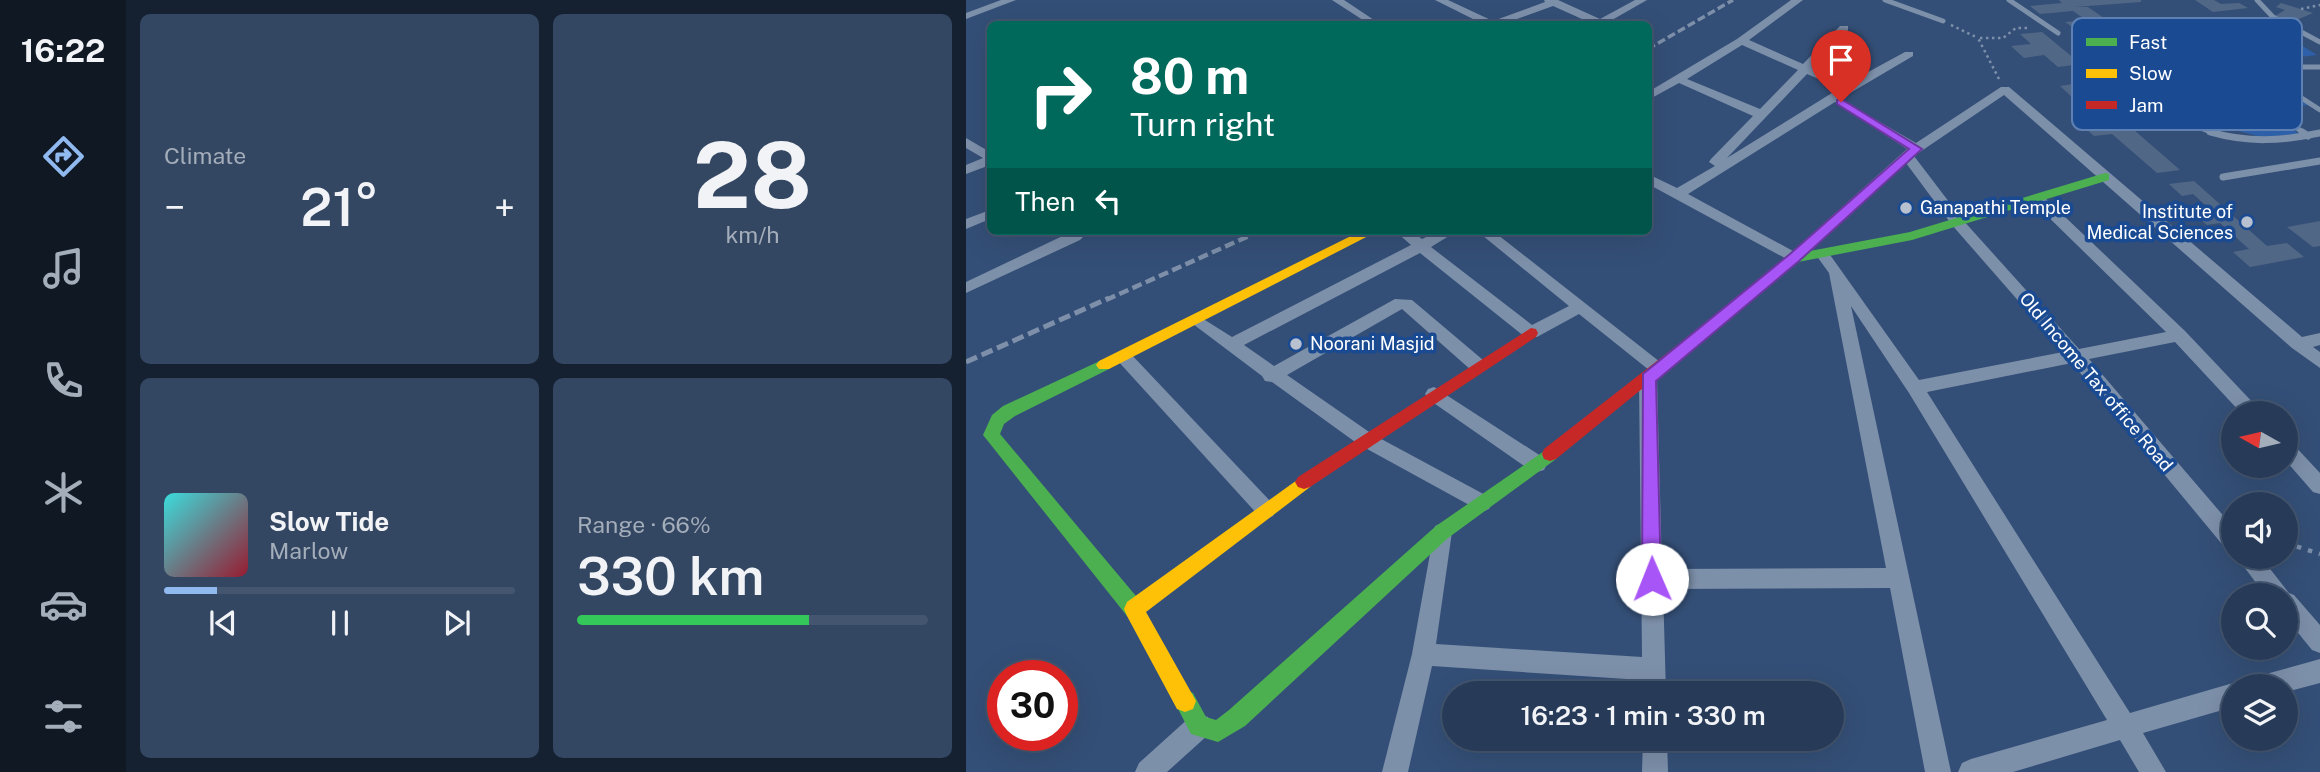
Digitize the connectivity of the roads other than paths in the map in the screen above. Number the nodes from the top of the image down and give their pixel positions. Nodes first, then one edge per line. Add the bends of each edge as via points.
1 (1011, 0) edge
2 (1337, 0) edge
3 (1440, 0) edge
4 (1642, 0) edge
5 (1798, 0) edge
6 (1885, 0) edge
7 (2009, 0) edge
8 (2257, 0) edge
9 (2273, 0) edge
10 (1551, 1) edge
11 (2265, 5) junction
12 (966, 16) edge
13 (2275, 18) edge
14 (1371, 21) edge
15 (1484, 21) edge
16 (1502, 21) edge
17 (1593, 21) edge
18 (1604, 21) edge
19 (1943, 21) road end
20 (1844, 28) dead end
21 (2302, 32) edge
22 (2058, 33) dead end
23 (1741, 41) junction
24 (2320, 42) edge
25 (1909, 54) dead end
26 (2302, 66) edge
27 (2320, 67) edge
28 (1804, 68) junction
29 (1678, 79) junction
30 (1849, 88) junction
31 (1652, 95) edge
32 (2302, 98) edge
33 (1841, 102) dead end
34 (2320, 110) edge
35 (1760, 114) junction
36 (2210, 130) edge
37 (2298, 130) edge
38 (2320, 133) edge
39 (2306, 136) junction
40 (2320, 139) edge
41 (966, 142) edge
42 (1912, 152) junction
43 (987, 157) edge
44 (987, 160) edge
45 (2320, 161) edge
46 (966, 170) edge
47 (2105, 177) junction
48 (2223, 177) dead end
49 (1702, 178) junction
50 (1652, 180) edge
51 (1678, 194) junction
52 (2037, 198) junction
53 (987, 215) edge
54 (1957, 222) junction
55 (966, 224) edge
56 (1077, 235) edge
57 (1363, 235) edge
58 (1407, 235) edge
59 (1443, 235) edge
60 (1489, 235) edge
61 (1422, 246) junction
62 (1823, 255) junction
63 (1794, 258) junction
64 (1836, 272) junction
65 (966, 288) edge
66 (1581, 306) junction
67 (1197, 321) junction
68 (1531, 333) junction
69 (2179, 335) junction
70 (2320, 340) edge
71 (2298, 344) junction
72 (1230, 345) junction
73 (2073, 355) junction
74 (1123, 356) junction
75 (2320, 362) edge
76 (1477, 365) junction
77 (1654, 374) junction
78 (1271, 376) junction
79 (1915, 388) junction
80 (1434, 394) junction
81 (2241, 401) edge
82 (1365, 439) junction
83 (2298, 462) edge
84 (1537, 464) junction
85 (2320, 486) edge
86 (1482, 503) junction
87 (1266, 510) junction
88 (2221, 528) edge
89 (1442, 532) junction
90 (2257, 569) edge
91 (1899, 578) junction
92 (1652, 579) junction
93 (2269, 583) edge
94 (1134, 609) junction
95 (2298, 616) edge
96 (2320, 642) edge
97 (1423, 654) junction
98 (1653, 668) junction
99 (2320, 671) edge
100 (2298, 677) edge
101 (1654, 681) edge
102 (2221, 698) edge
103 (2123, 725) junction
104 (1199, 726) junction
105 (1655, 751) edge
106 (1148, 772) edge
107 (1395, 772) edge
108 (1655, 772) edge
109 (1938, 772) edge
110 (1971, 772) edge
111 (2153, 772) edge

1 - 12 street
2 - 14 street
3 - 15 street
4 - 18 street
5 - 23 street
6 - 19 lane
7 - 22 lane
8 - 11 lane
9 - 11 lane
10 - 16 street
10 - 17 street
11 - 13 lane
20 - 28 street
21 - 24 lane
23 - 28 street
23 - 29 street
25 - 30 street
26 - 27 lane
28 - 30 street
28 - 35 street
29 - 31 street
29 - 35 street
30 - 49 street
32 - 34 lane
33 - 42 street
35 - 49 street
36 - 39 lane via 2238,138
37 - 39 lane
38 - 39 lane
39 - 40 lane
41 - 43 street
42 - 47 street via 2005,89
42 - 54 street, Old Income Tax office Road
42 - 63 street
44 - 46 street
45 - 48 lane
47 - 52 street
47 - 71 street
49 - 51 street
50 - 51 street
51 - 63 street
52 - 54 street
52 - 69 street
53 - 55 street
54 - 62 street
54 - 73 street, Old Income Tax office Road
56 - 65 street
57 - 67 street
58 - 61 street
59 - 61 street
60 - 66 street
61 - 68 street
61 - 72 street
62 - 63 street
62 - 64 street
63 - 77 street
64 - 79 street
64 - 91 street
66 - 68 street
66 - 77 street
67 - 72 street
67 - 74 street
68 - 76 street
69 - 73 street
69 - 81 street
70 - 71 street
71 - 75 street
72 - 78 street
73 - 79 street
73 - 88 street, Old Income Tax office Road
74 - 87 street
74 - 94 street via 1009,411 991,435
76 - 78 street via 1401,303
76 - 80 street
77 - 84 street
77 - 92 street
78 - 82 street
79 - 103 street
80 - 82 street
80 - 84 street
82 - 86 street
82 - 87 street
83 - 85 street
84 - 86 street
86 - 89 street
87 - 94 street
89 - 97 street
89 - 104 street via 1237,718 1219,731
90 - 93 street
91 - 92 street
91 - 109 street
92 - 98 street
94 - 104 street
95 - 96 street
97 - 98 street
97 - 107 street
98 - 101 street
99 - 100 street
102 - 103 street
103 - 110 street
103 - 111 street
104 - 106 street
105 - 108 street

